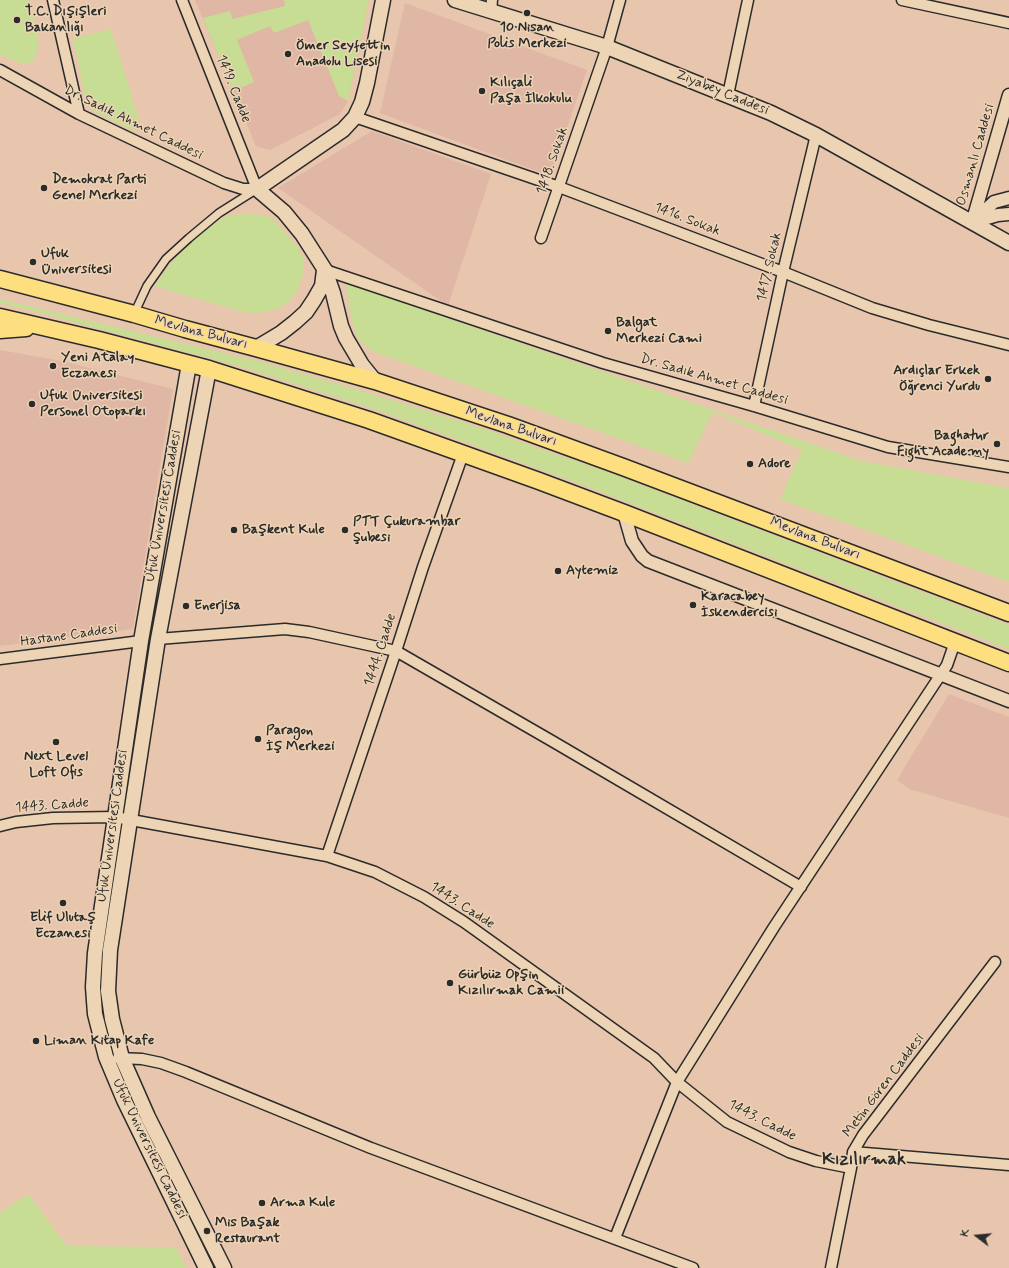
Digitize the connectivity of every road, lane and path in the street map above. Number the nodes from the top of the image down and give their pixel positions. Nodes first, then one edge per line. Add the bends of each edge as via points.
1 (53, 0) edge
2 (182, 0) edge
3 (383, 0) edge
4 (456, 0) edge
5 (620, 0) edge
6 (748, 0) edge
7 (902, 0) edge
8 (492, 5) edge
9 (1009, 23) edge
10 (608, 47) junction
11 (0, 70) edge
12 (728, 95) junction
13 (1009, 95) edge
14 (79, 114) junction
15 (355, 118) junction
16 (816, 135) junction
17 (559, 187) junction
18 (257, 189) junction
19 (1009, 198) edge
20 (1009, 214) edge
21 (972, 223) junction
22 (542, 238) dead end
23 (1009, 243) edge
24 (324, 270) junction
25 (783, 272) junction
26 (0, 279) edge
27 (134, 314) junction
28 (0, 317) edge
29 (39, 326) junction
30 (0, 330) edge
31 (1009, 345) edge
32 (256, 348) junction
33 (189, 364) junction
34 (209, 369) junction
35 (375, 381) junction
36 (754, 406) junction
37 (463, 454) junction
38 (1009, 467) edge
39 (624, 513) junction
40 (1009, 613) edge
41 (158, 639) junction
42 (141, 641) junction
43 (955, 642) junction
44 (396, 651) junction
45 (0, 659) edge
46 (1009, 663) edge
47 (940, 674) junction
48 (1009, 701) edge
49 (115, 817) junction
50 (130, 820) junction
51 (0, 826) edge
52 (327, 856) junction
53 (801, 887) junction
54 (995, 962) dead end
55 (106, 1057) junction
56 (122, 1058) junction
57 (678, 1082) junction
58 (852, 1152) junction
59 (1009, 1166) edge
60 (850, 1168) junction
61 (615, 1238) junction
62 (206, 1268) edge
63 (224, 1268) edge
64 (694, 1268) edge
65 (831, 1268) edge

1 - 14 street
2 - 18 street, 1419. Cadde
3 - 15 main road via 367,83
4 - 8 main road, Ziyabey Caddesi
5 - 10 street, 1418. Sokak
6 - 12 street
7 - 9 street
8 - 10 main road, Ziyabey Caddesi
10 - 12 main road, Ziyabey Caddesi
10 - 17 street, 1418. Sokak
11 - 14 street, Dr. Sadık Ahmet Caddesi
12 - 16 main road, Ziyabey Caddesi
13 - 21 street, Osmanlı Caddesi
14 - 18 street, Dr. Sadık Ahmet Caddesi via 224,183
15 - 17 street, 1416. Sokak
15 - 18 main road via 342,130
16 - 21 main road, Ziyabey Caddesi
16 - 25 street, 1417. Sokak
17 - 22 street, 1418. Sokak
17 - 25 street, 1416. Sokak
18 - 24 main road via 284,212 302,234
18 - 27 street via 219,213 166,259 147,286
19 - 21 street via 994,202
20 - 21 street
21 - 23 main road, Ziyabey Caddesi
24 - 32 main road via 322,286 306,312 281,333
24 - 35 main road via 346,338
24 - 36 street, Dr. Sadık Ahmet Caddesi via 603,363
25 - 31 street, 1416. Sokak via 872,308
25 - 36 street, 1417. Sokak
26 - 27 highway, Mevlana Bulvarı
27 - 32 highway, Mevlana Bulvarı
28 - 29 highway
29 - 30 highway
29 - 33 highway
32 - 35 highway, Mevlana Bulvarı
33 - 34 highway
33 - 42 main road, Ufuk Üniversitesi Caddesi
34 - 37 highway via 368,420
34 - 41 main road, Ufuk Üniversitesi Caddesi
35 - 40 highway, Mevlana Bulvarı via 623,466
36 - 38 street, Dr. Sadık Ahmet Caddesi via 888,448
37 - 39 highway
37 - 44 street, 1444. Cadde
39 - 43 highway
39 - 47 street via 632,541 648,561
41 - 42 main road
41 - 44 street via 285,629
41 - 50 main road, Ufuk Üniversitesi Caddesi
42 - 45 street, Hastane Caddesi
42 - 49 main road, Ufuk Üniversitesi Caddesi
43 - 46 highway
43 - 47 street
44 - 52 street, 1444. Cadde
44 - 53 street
47 - 48 street
47 - 53 street
49 - 50 street, 1443. Cadde
49 - 51 street, 1443. Cadde via 53,818
49 - 55 main road, Ufuk Üniversitesi Caddesi via 95,953 93,987 95,1014
50 - 52 street, 1443. Cadde
50 - 56 main road, Ufuk Üniversitesi Caddesi via 110,950 108,991
52 - 57 street, 1443. Cadde via 375,872 424,897 464,922 654,1058
53 - 57 street
54 - 58 street, Metin Gören Caddesi
55 - 56 street
55 - 62 main road, Ufuk Üniversitesi Caddesi via 124,1100
56 - 61 street via 161,1063 186,1072 371,1148
56 - 63 main road, Ufuk Üniversitesi Caddesi
57 - 60 street, 1443. Cadde via 727,1122 758,1138 816,1161
57 - 61 street
58 - 59 street
58 - 60 street, Metin Gören Caddesi
60 - 65 street, Metin Gören Caddesi
61 - 64 street

